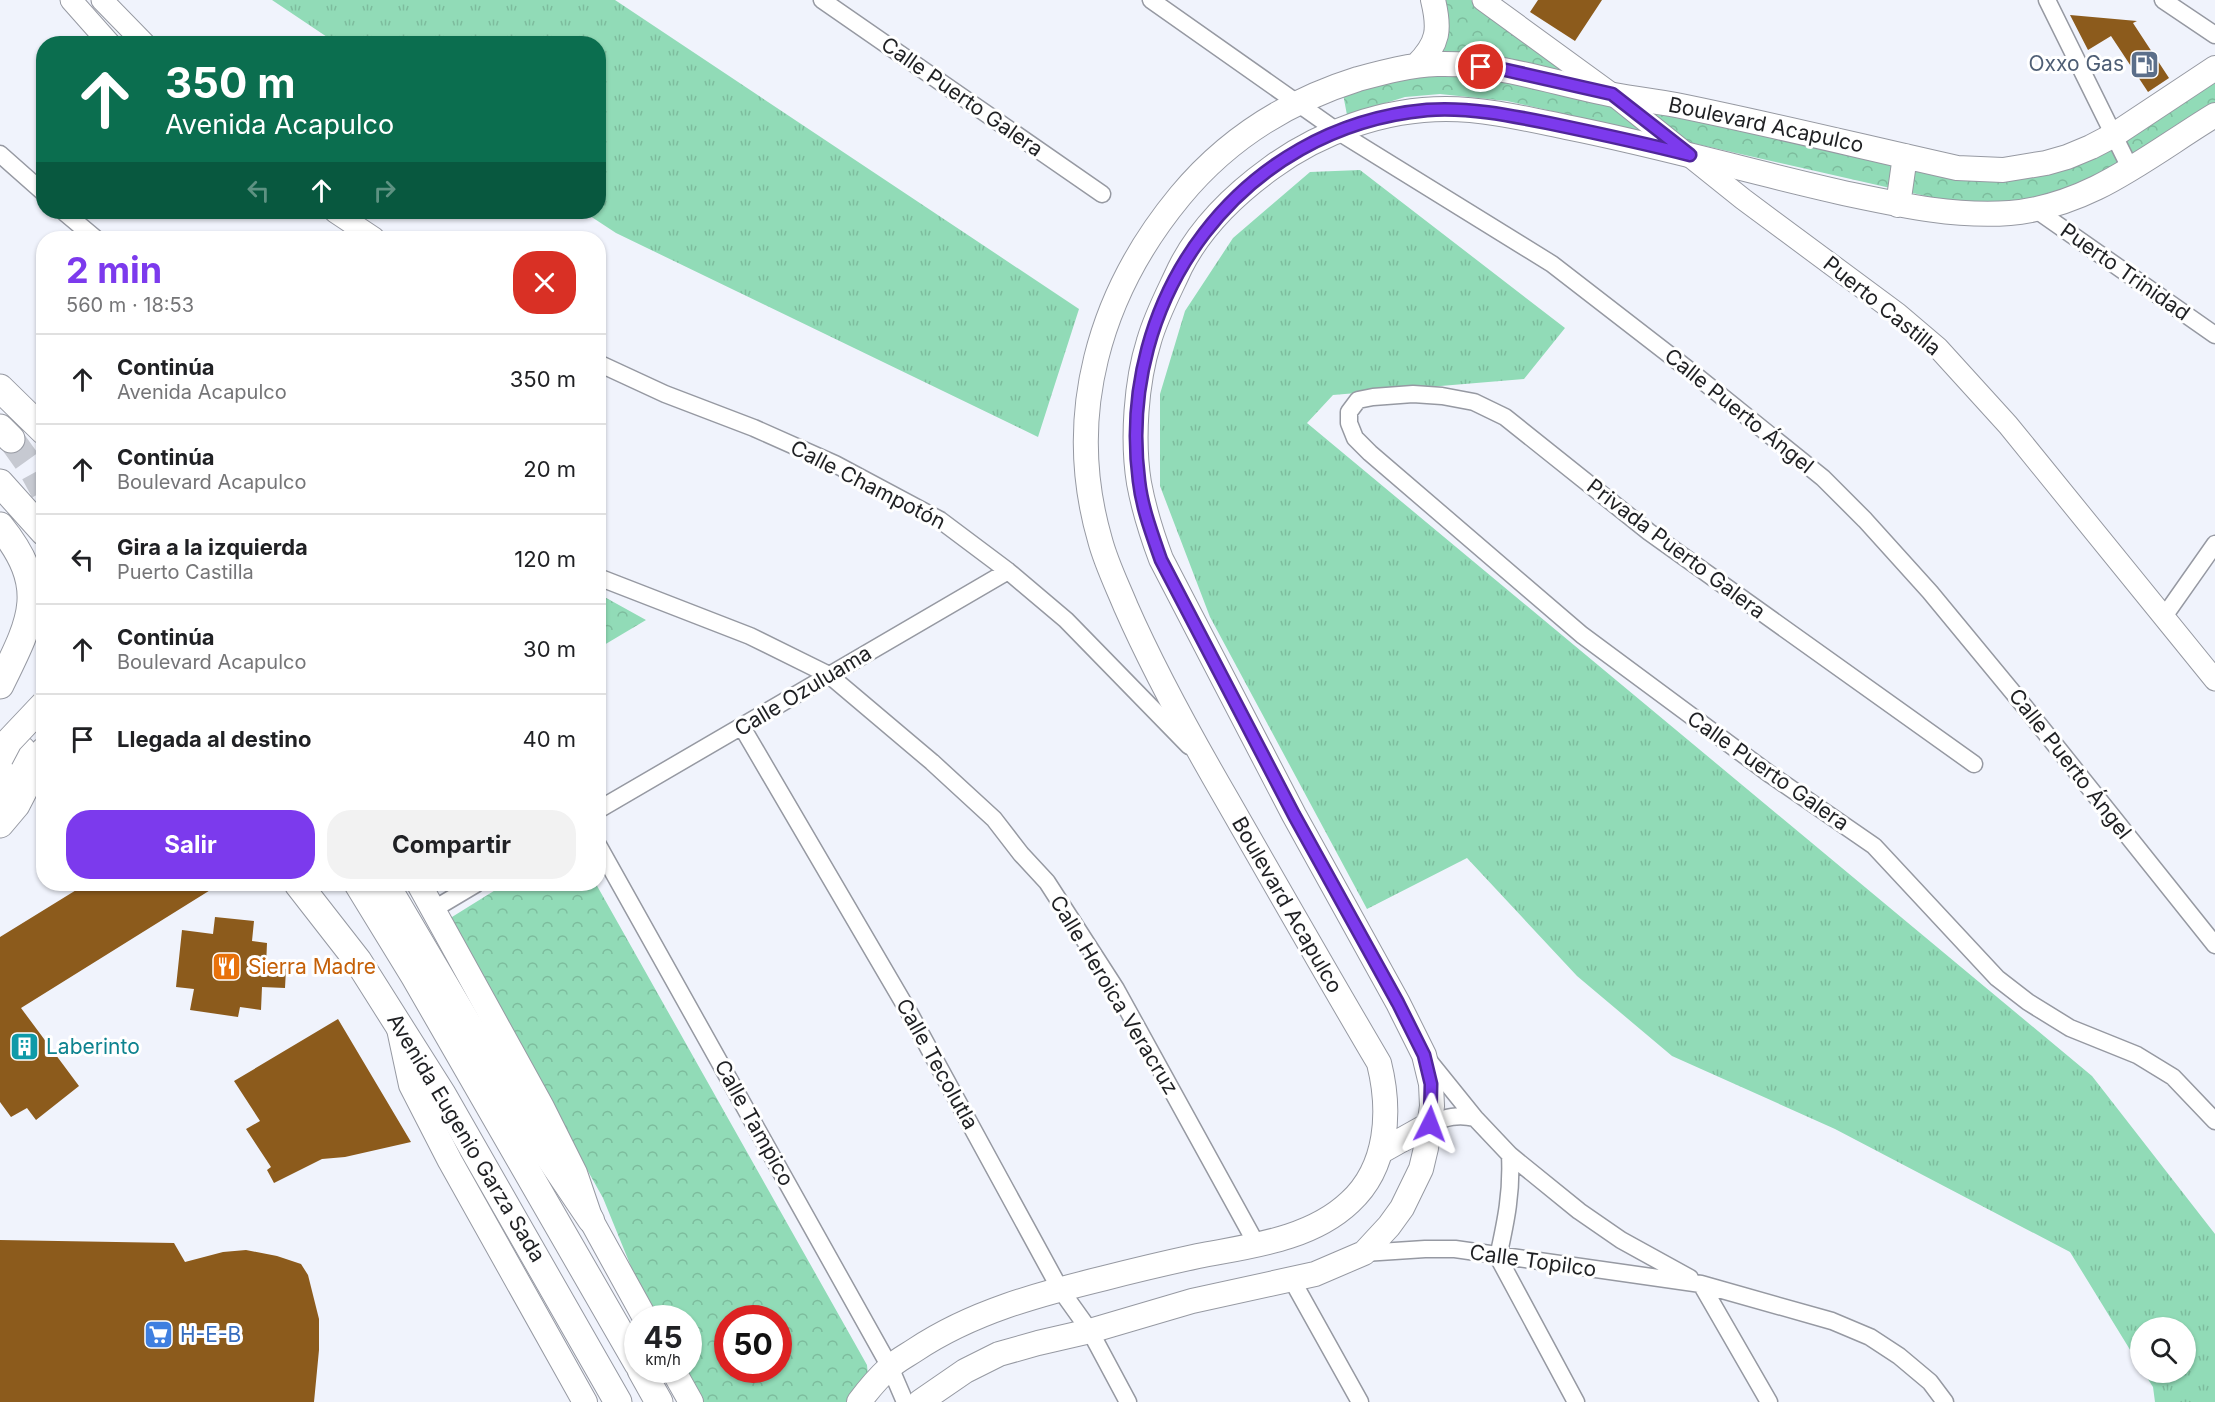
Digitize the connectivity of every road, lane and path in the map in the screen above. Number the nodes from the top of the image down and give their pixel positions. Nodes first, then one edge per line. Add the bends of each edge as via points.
1 (71, 0) edge
2 (102, 0) edge
3 (822, 0) edge
4 (1151, 0) edge
5 (1433, 0) edge
6 (1483, 0) edge
7 (2047, 0) edge
8 (2163, 0) edge
9 (2215, 35) edge
10 (103, 36) edge
11 (137, 36) edge
12 (1417, 65) junction
13 (2215, 68) edge
14 (1612, 94) junction
15 (1297, 102) junction
16 (2215, 115) edge
17 (1337, 131) junction
18 (2114, 135) junction
19 (0, 154) edge
20 (1690, 155) junction
21 (1905, 156) junction
22 (2131, 170) junction
23 (36, 186) edge
24 (1102, 194) dead end
25 (1898, 205) junction
26 (2035, 209) junction
27 (72, 219) edge
28 (346, 219) edge
29 (87, 231) edge
30 (364, 231) edge
31 (2215, 335) edge
32 (606, 367) edge
33 (0, 388) edge
34 (1358, 400) joint
35 (36, 422) tunnel mouth
36 (1, 484) edge
37 (36, 523) edge
38 (0, 526) edge
39 (2215, 544) edge
40 (1008, 571) junction
41 (606, 580) edge
42 (2163, 618) junction
43 (829, 675) junction
44 (2215, 680) edge
45 (0, 685) edge
46 (36, 712) edge
47 (742, 727) junction
48 (22, 753) edge
49 (1205, 762) junction
50 (1974, 764) dead end
51 (0, 795) edge
52 (606, 805) edge
53 (0, 824) edge
54 (606, 859) edge
55 (303, 891) edge
56 (362, 891) edge
57 (390, 891) edge
58 (423, 891) edge
59 (464, 891) edge
60 (434, 909) junction
61 (2215, 945) edge
62 (397, 1021) junction
63 (1424, 1055) junction
64 (1475, 1118) junction
65 (2215, 1121) edge
66 (1430, 1124) junction
67 (1380, 1152) junction
68 (1510, 1155) junction
69 (591, 1220) junction
70 (1257, 1245) junction
71 (1364, 1253) junction
72 (1498, 1257) junction
73 (1292, 1280) junction
74 (1701, 1284) junction
75 (1060, 1289) junction
76 (638, 1305) edge
77 (1089, 1331) junction
78 (624, 1340) edge
79 (890, 1367) junction
80 (648, 1383) edge
81 (680, 1383) edge
82 (585, 1402) edge
83 (618, 1402) edge
84 (659, 1402) edge
85 (691, 1402) edge
86 (859, 1402) edge
87 (904, 1402) edge
88 (920, 1402) edge
89 (1128, 1402) edge
90 (1360, 1402) edge
91 (1576, 1402) edge
92 (1769, 1402) edge
93 (1945, 1402) edge

1 - 10 street
2 - 11 street
3 - 24 street, Calle Puerto Galera
4 - 15 street, Calle Puerto Ángel
5 - 12 main road via 1437,33 1431,49
6 - 14 street, Puerto Castilla
7 - 18 street
8 - 9 street
12 - 14 main road, Boulevard Acapulco via 1497,68
12 - 15 main road, Boulevard Acapulco via 1336,86
13 - 18 main road, Boulevard Acapulco
14 - 20 street, Puerto Castilla
14 - 21 main road, Boulevard Acapulco
15 - 17 street, Calle Puerto Ángel
15 - 49 main road, Boulevard Acapulco via 1248,132 1178,198 1141,249 1124,281 1091,379 1087,475 1101,543 1145,650
16 - 22 main road, Boulevard Acapulco
17 - 20 main road, Boulevard Acapulco via 1372,119 1408,113 1465,110 1513,116
17 - 61 street, Calle Puerto Ángel via 1552,264 1823,478 1930,592
17 - 63 main road, Boulevard Acapulco via 1287,157 1240,193 1221,210 1185,259 1159,313 1141,370 1136,422 1139,481 1161,560
18 - 21 main road, Boulevard Acapulco via 2067,157 2003,170 1957,168
18 - 22 street
19 - 23 street
20 - 25 main road, Boulevard Acapulco
20 - 42 street, Puerto Castilla via 1938,348 2008,425
21 - 25 main road
22 - 26 main road, Boulevard Acapulco via 2086,193
25 - 26 main road, Boulevard Acapulco via 1963,214
26 - 31 street, Puerto Trinidad
27 - 29 street
28 - 30 street
32 - 40 street, Calle Champotón via 835,464 940,520
33 - 35 highway
34 - 50 street, Privada Puerto Galera via 1413,394 1442,396 1474,402 1505,417 1649,532
34 - 65 street, Calle Puerto Galera via 1349,412 1355,438 1582,635 1874,846 1997,978 2028,1002 2070,1028 2137,1055 2173,1077
36 - 37 highway
38 - 45 highway via 25,562 32,605 21,642
39 - 42 street
40 - 43 street, Calle Ozuluama
40 - 49 street, Calle Champotón via 1066,620
41 - 43 street, Calle Heroica Veracruz via 750,636
42 - 44 street, Puerto Castilla
43 - 47 street, Calle Ozuluama
43 - 70 street, Calle Heroica Veracruz via 994,819 1047,882 1116,989
46 - 48 main road, bridge via 9,741
47 - 52 street, Calle Ozuluama
47 - 75 street, Calle Tecolutla via 910,1014
48 - 51 highway
48 - 53 highway via 16,806
49 - 67 main road, Boulevard Acapulco via 1378,1063 1387,1111
54 - 79 street, Calle Tampico
55 - 62 highway, Avenida Eugenio Garza Sada via 358,961
56 - 78 highway, Avenida Eugenio Garza Sada
57 - 69 main road via 533,1134
58 - 60 main road
59 - 60 street
60 - 69 main road via 547,1116 575,1173
62 - 82 main road via 411,1085
62 - 83 highway, Avenida Eugenio Garza Sada
63 - 64 street, Calle Topilco
63 - 66 main road via 1431,1084
64 - 66 street via 1449,1117
64 - 68 street, Calle Topilco
66 - 67 main road
66 - 71 main road via 1424,1159 1412,1189 1389,1226
67 - 70 main road, Boulevard Acapulco via 1364,1188 1349,1203 1298,1233
68 - 72 street via 1511,1186
68 - 74 street, Calle Topilco via 1621,1240
69 - 76 main road
70 - 75 main road, Boulevard Acapulco
71 - 72 street, Calle Topilco via 1455,1249
71 - 73 main road
72 - 74 street, Calle Topilco
72 - 91 street
73 - 77 main road via 1192,1301
73 - 90 street
74 - 92 street
74 - 93 street, Calle Topilco via 1832,1321 1869,1337 1899,1356
75 - 77 street, Calle Tecolutla
75 - 79 main road, Boulevard Acapulco via 957,1326
77 - 88 main road via 999,1354 965,1371
77 - 89 street, Calle Tecolutla
79 - 86 main road, Boulevard Acapulco
79 - 87 street, Calle Tampico
80 - 84 highway
81 - 85 main road

